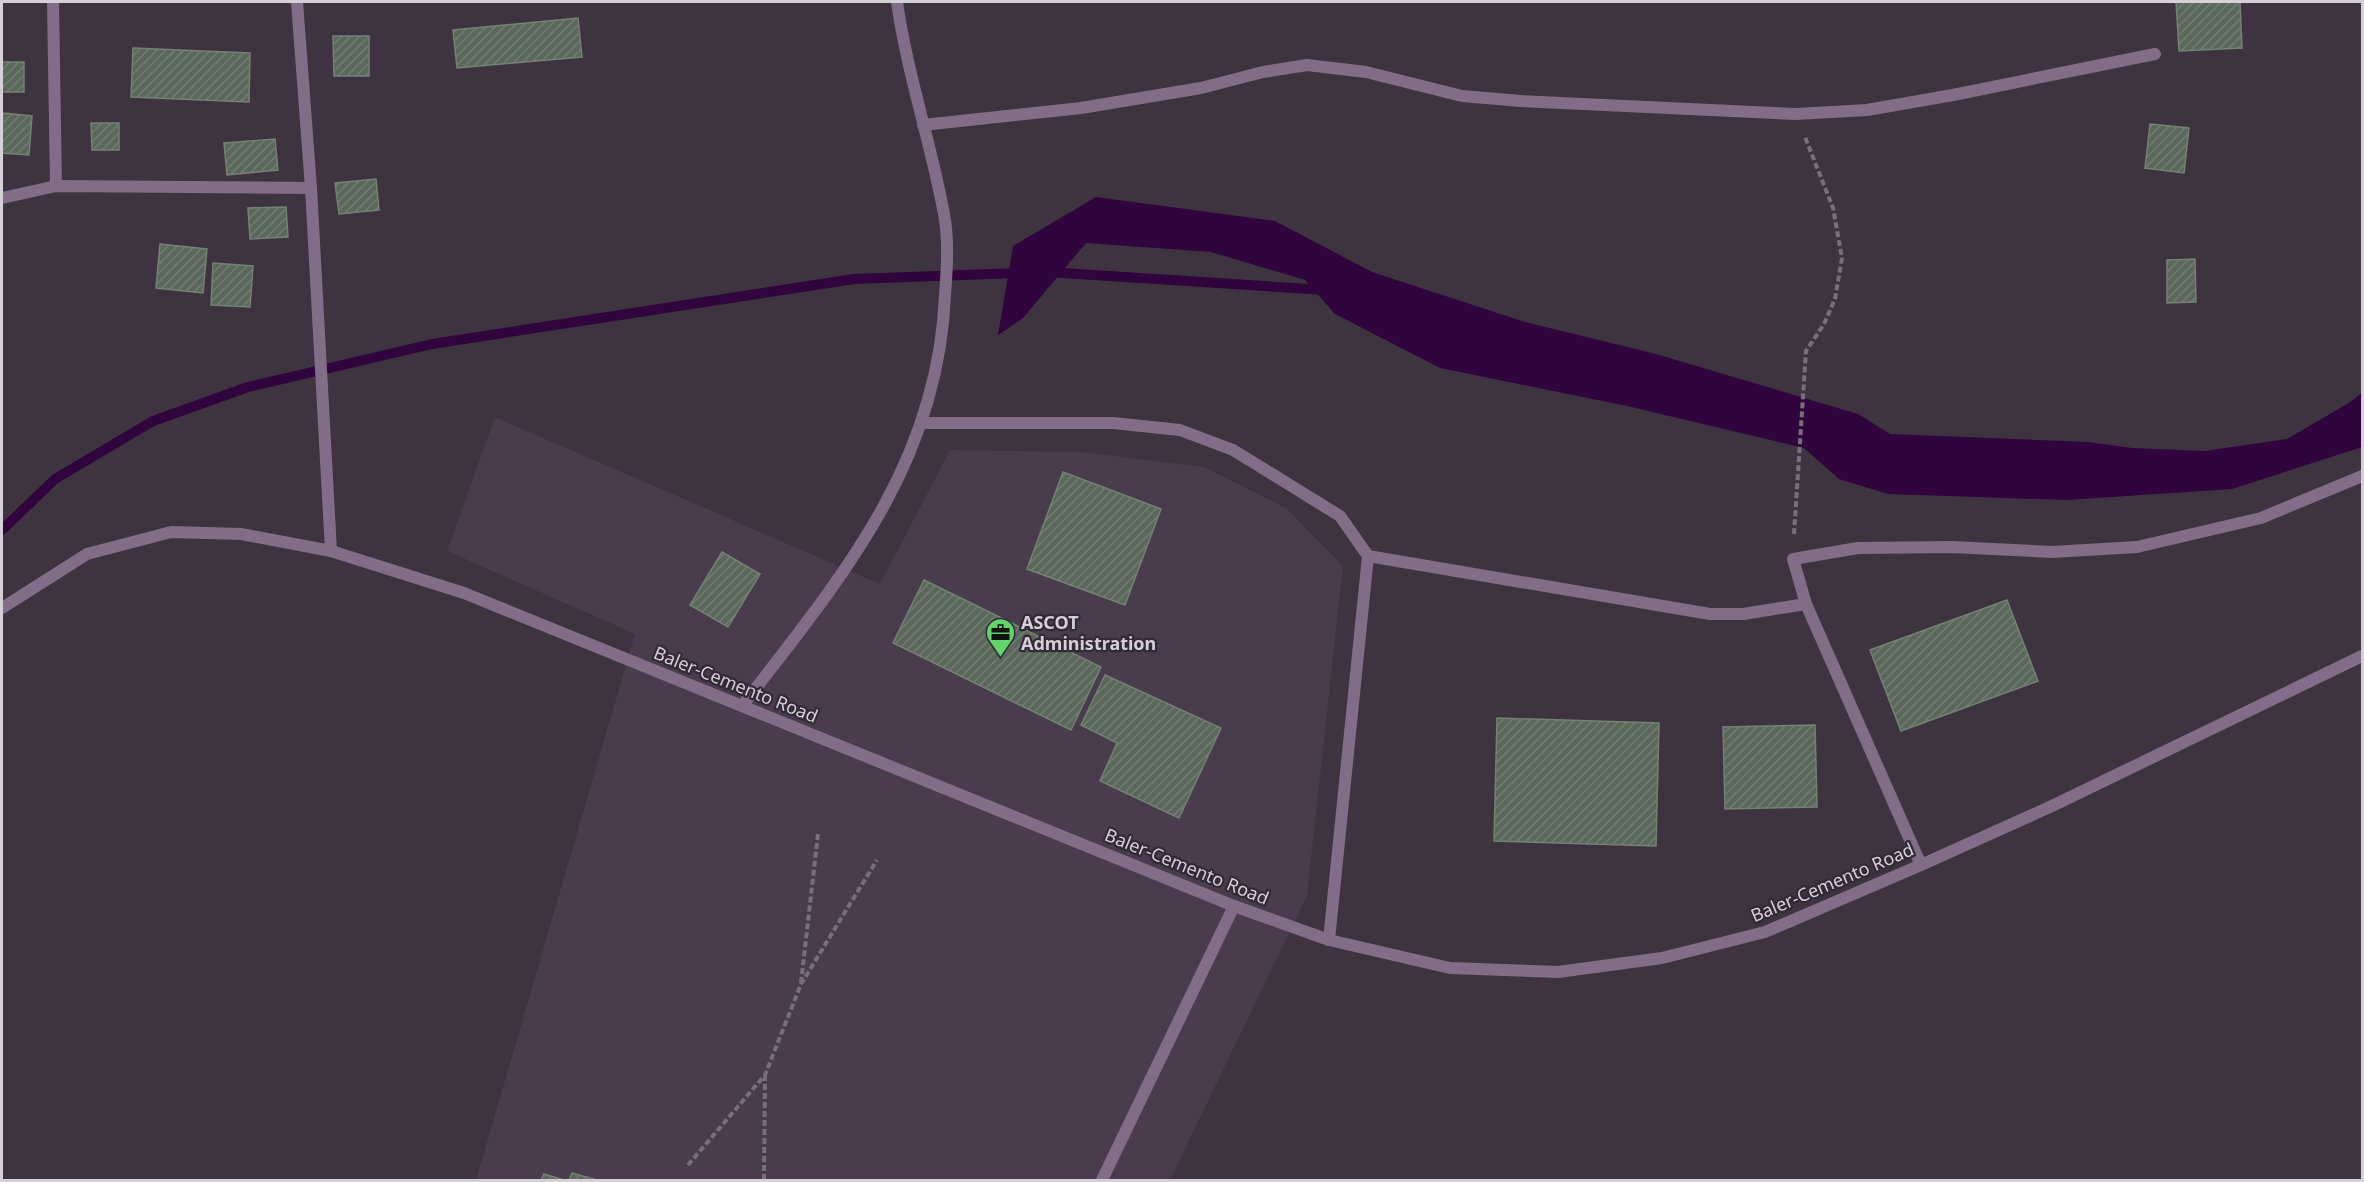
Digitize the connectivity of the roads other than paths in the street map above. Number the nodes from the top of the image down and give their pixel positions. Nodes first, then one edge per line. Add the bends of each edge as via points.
1 (53, 2) edge
2 (297, 2) edge
3 (897, 2) edge
4 (2155, 54) dead end
5 (923, 125) junction
6 (56, 186) junction
7 (311, 188) junction
8 (2, 198) edge
9 (922, 423) junction
10 (2362, 476) edge
11 (331, 551) junction
12 (1368, 556) junction
13 (1806, 604) junction
14 (2, 608) edge
15 (2362, 656) edge
16 (742, 706) junction
17 (1921, 865) junction
18 (1234, 906) junction
19 (1329, 940) junction
20 (1102, 1180) edge

1 - 6 street
2 - 7 street
3 - 5 street
4 - 5 street via 1867,110 1796,114 1521,101 1462,96 1366,72 1307,65 1092,106
5 - 9 street via 944,215 947,254 944,324
6 - 7 street
6 - 8 street
7 - 11 street
9 - 12 street via 1113,423 1180,430 1233,450 1340,516
9 - 16 street via 904,469 840,579
10 - 13 street via 2261,518 2137,547 2052,552 1858,548 1793,559
11 - 14 street, Baler-Cemento Road via 242,534 171,532 87,554
11 - 16 street, Baler-Cemento Road via 464,593
12 - 13 street via 1710,614 1743,614
12 - 19 street
13 - 17 street
15 - 17 street, Baler-Cemento Road
16 - 18 street, Baler-Cemento Road
17 - 19 street, Baler-Cemento Road via 1765,932 1662,958 1558,972 1450,968
18 - 19 street, Baler-Cemento Road
18 - 20 street

